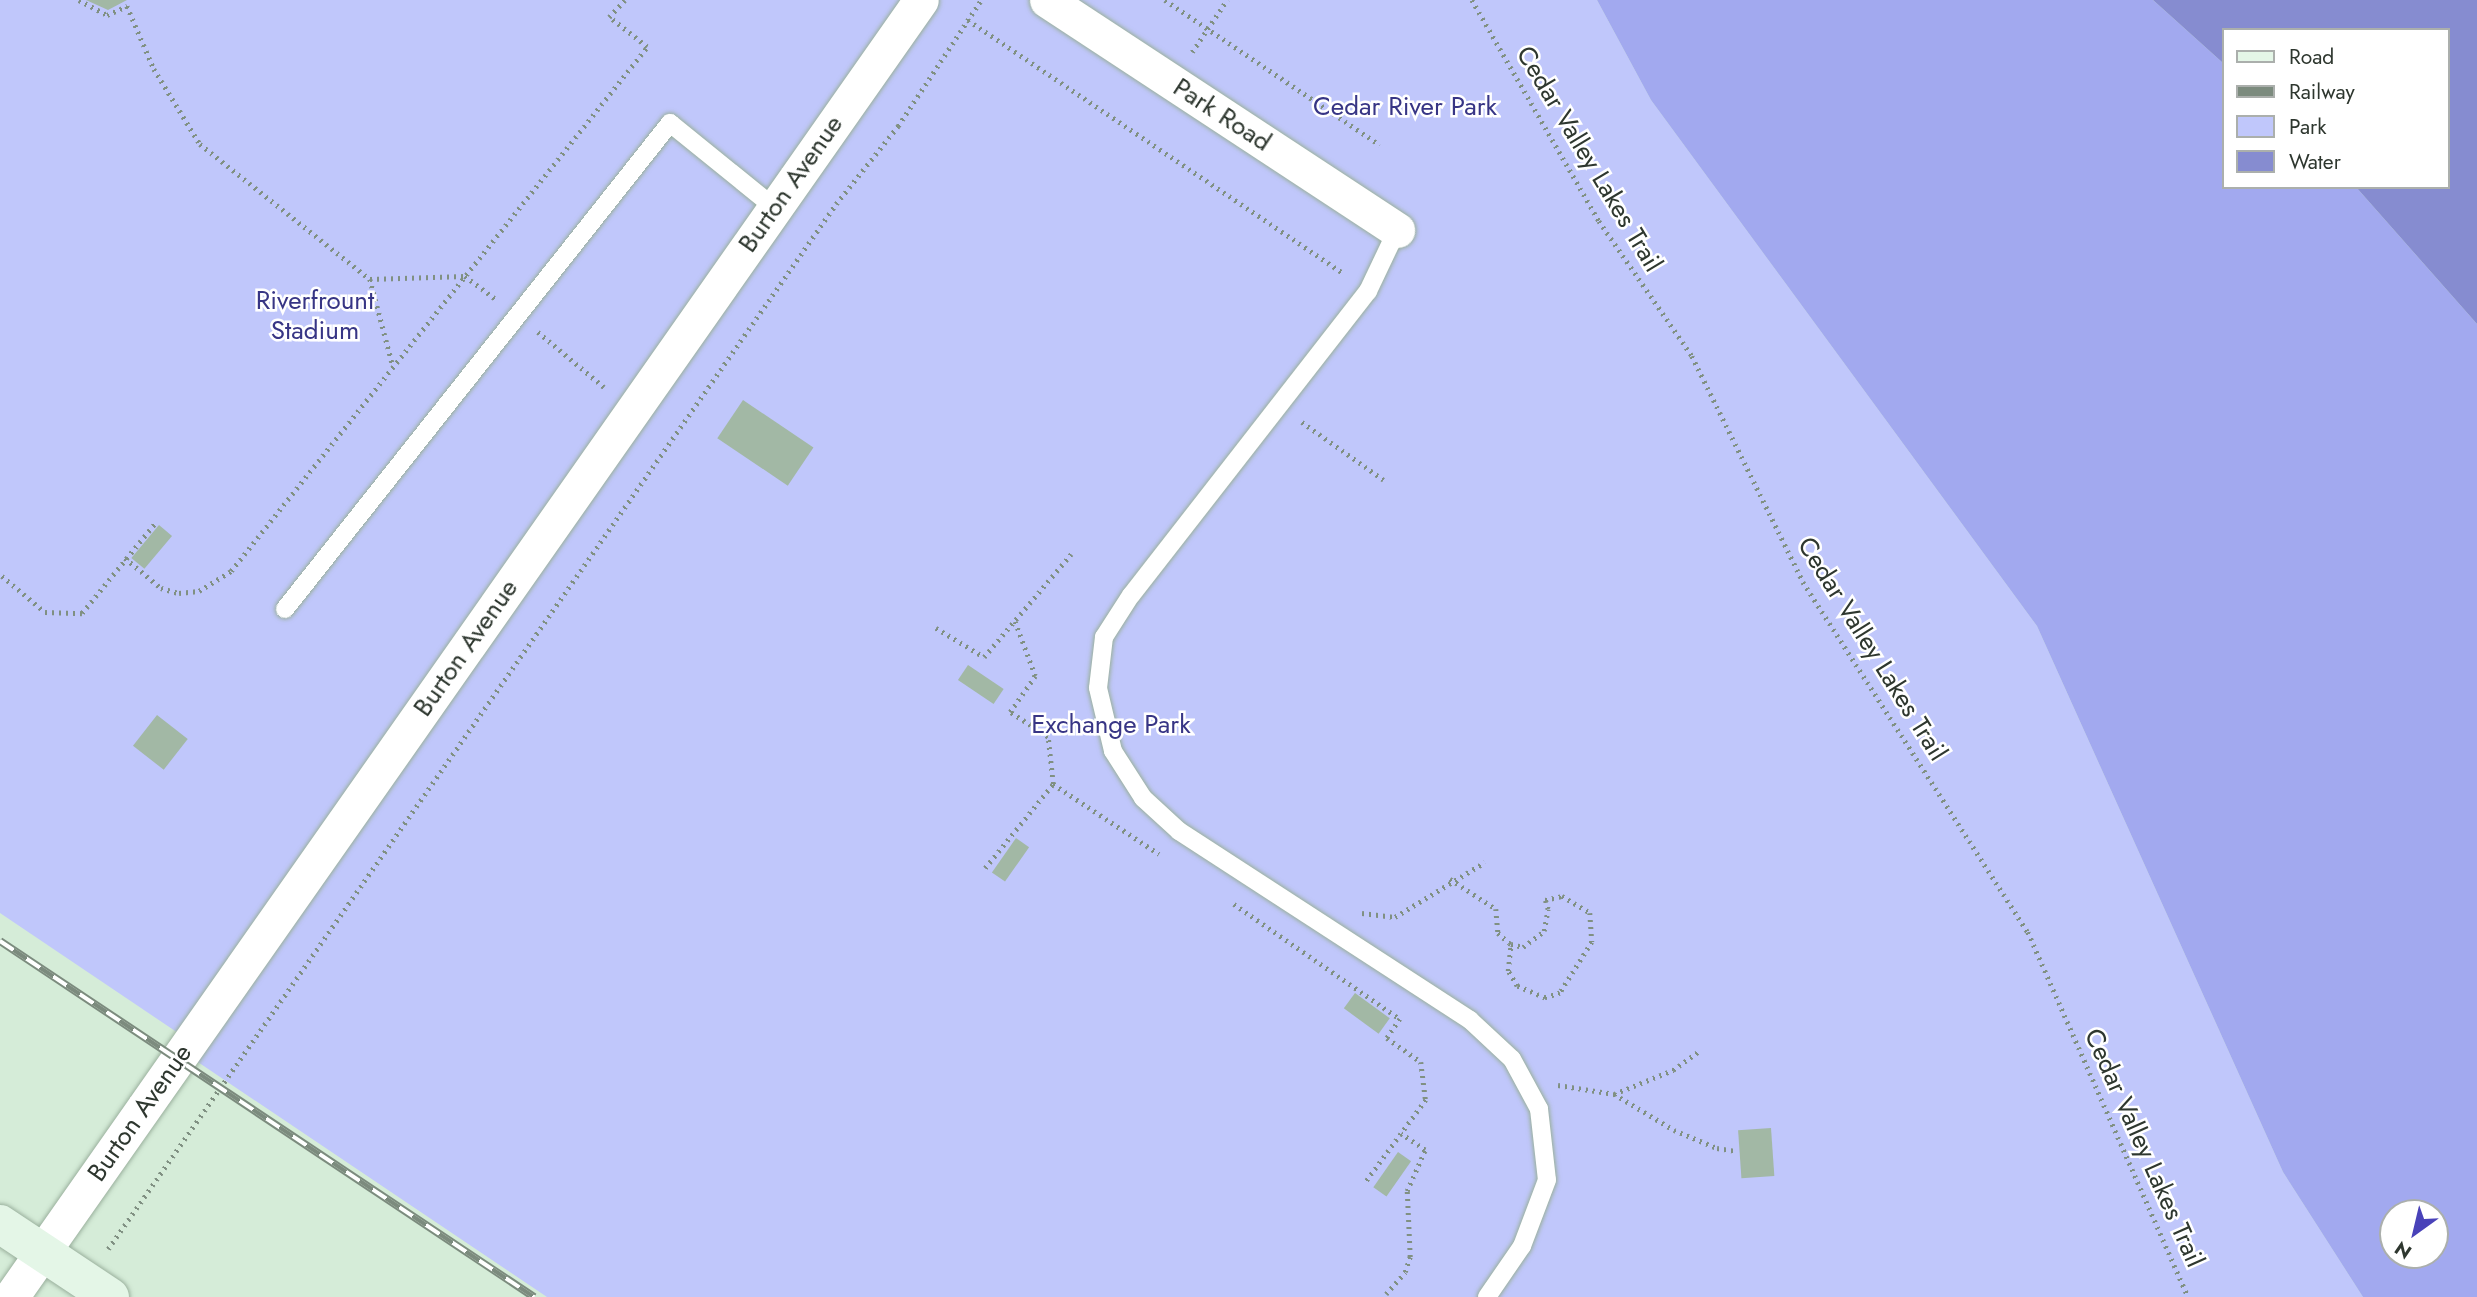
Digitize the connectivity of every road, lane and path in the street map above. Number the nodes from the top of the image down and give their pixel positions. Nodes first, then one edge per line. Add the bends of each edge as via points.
1 (79, 0) edge
2 (625, 0) edge
3 (920, 0) edge
4 (981, 0) edge
5 (1047, 0) edge
6 (1165, 0) edge
7 (1227, 0) edge
8 (1472, 0) edge
9 (968, 20) junction
10 (1208, 29) junction
11 (1172, 82) junction
12 (1380, 145) dead end
13 (775, 208) junction
14 (1397, 230) joint
15 (464, 276) junction
16 (370, 279) junction
17 (1368, 290) junction
18 (556, 345) dead end
19 (393, 366) junction
20 (610, 393) dead end
21 (1322, 437) dead end
22 (1384, 480) dead end
23 (156, 522) dead end
24 (1071, 554) dead end
25 (125, 558) junction
26 (2, 576) dead end
27 (285, 609) dead end
28 (1015, 622) junction
29 (936, 628) dead end
30 (1054, 784) junction
31 (1166, 859) dead end
32 (1485, 862) dead end
33 (985, 868) dead end
34 (1450, 879) junction
35 (1222, 896) dead end
36 (1356, 909) dead end
37 (1511, 944) junction
38 (1701, 1050) dead end
39 (1614, 1094) junction
40 (1531, 1095) junction
41 (1401, 1134) junction
42 (1737, 1151) dead end
43 (1365, 1183) dead end
44 (0, 1224) edge
45 (43, 1253) junction
46 (98, 1289) edge
47 (1386, 1294) dead end
48 (11, 1297) edge
49 (1487, 1297) edge
50 (2188, 1297) edge

1 - 16 path via 107,15 127,6 154,69 200,144
2 - 15 path via 610,17 647,47
3 - 13 street, Burton Avenue
4 - 9 path
5 - 11 street, Park Road
6 - 10 path
7 - 10 path
8 - 50 path, Cedar Valley Lakes Trail via 1600,221 1692,356 1803,582 2028,932
9 - 17 path
9 - 46 path via 203,1108
10 - 11 path
10 - 12 path
11 - 14 street, Park Road
13 - 27 lane via 670,122
13 - 45 street, Burton Avenue
14 - 17 lane
15 - 16 path
15 - 19 path
16 - 19 path
17 - 40 lane via 1148,569 1104,637 1098,688 1113,751 1143,798 1179,831 1470,1020 1512,1059
18 - 20 path
19 - 25 path via 218,583 179,593 162,587
21 - 22 path
23 - 25 path
24 - 28 path
25 - 26 path via 82,612 45,612
28 - 29 path via 984,657
28 - 30 path via 1035,676 1010,712 1048,737
30 - 31 path
30 - 33 path
32 - 34 path
34 - 36 path via 1395,917 1377,918
34 - 37 path via 1496,909 1499,933
35 - 41 path via 1400,1019 1387,1038 1421,1062 1426,1100
37 - 37 path via 1523,947 1538,940 1547,922 1545,900 1562,896 1590,913 1592,942 1560,993 1545,998 1517,986 1508,971
38 - 39 path via 1662,1076
39 - 40 path via 1560,1085
39 - 42 path via 1674,1130
40 - 49 lane via 1539,1109 1546,1180 1522,1246
41 - 43 path
41 - 47 path via 1424,1150 1407,1191 1410,1257 1405,1272
44 - 45 main road
45 - 46 main road
45 - 48 street, Burton Avenue

